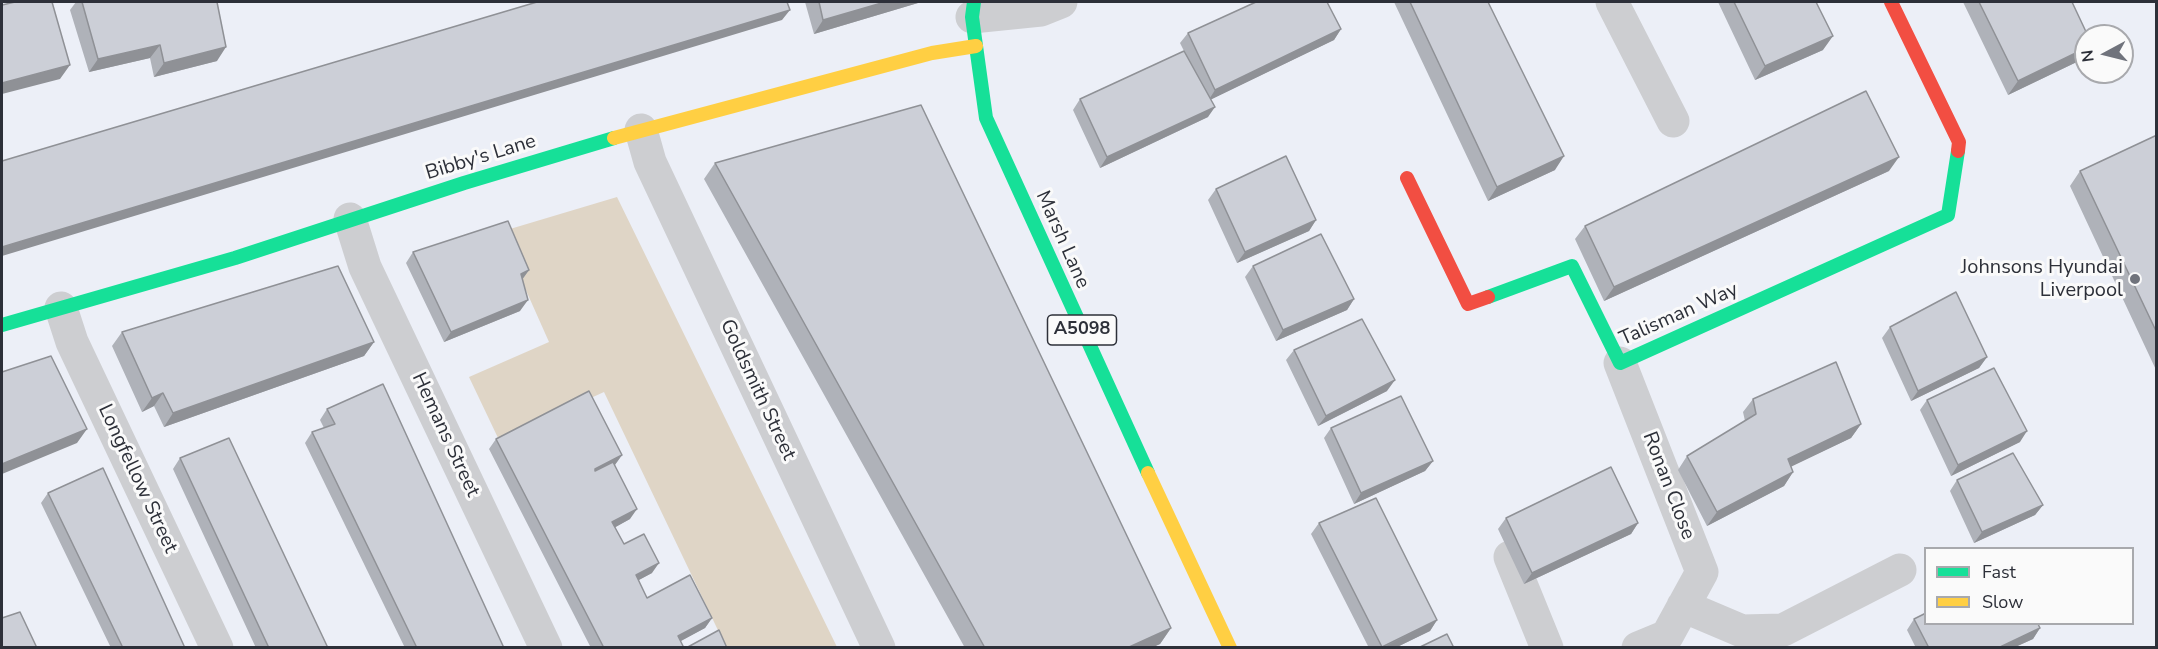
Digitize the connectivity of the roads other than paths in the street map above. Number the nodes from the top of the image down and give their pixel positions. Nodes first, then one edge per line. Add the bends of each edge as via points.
1 (1061, 2) edge
2 (1612, 2) edge
3 (1891, 2) edge
4 (974, 22) edge
5 (1673, 121) dead end
6 (641, 130) junction
7 (1407, 178) dead end
8 (350, 219) junction
9 (61, 308) junction
10 (2, 325) edge
11 (1620, 363) junction
12 (1510, 557) dead end
13 (1900, 570) dead end
14 (1683, 606) junction
15 (217, 648) edge
16 (546, 648) edge
17 (879, 648) edge
18 (1230, 648) edge
19 (1547, 648) edge
20 (1638, 648) edge

1 - 4 street via 1041,10
2 - 5 street
3 - 11 street, Talisman Way via 1959,142 1948,215
4 - 6 street, Bibby's Lane via 932,53
4 - 18 street, Marsh Lane / A5098 via 986,118
6 - 8 street, Bibby's Lane
6 - 17 street, Goldsmith Street via 650,162
7 - 11 street, Talisman Way via 1468,304 1572,266
8 - 9 street, Bibby's Lane via 235,258
8 - 16 street, Hemans Street via 365,267
9 - 10 street, Bibby's Lane
9 - 15 street, Longfellow Street via 72,342
11 - 14 street, Ronan Close via 1702,572
12 - 19 street
13 - 14 street via 1783,630 1742,631
14 - 20 street, Ronan Close via 1667,636

